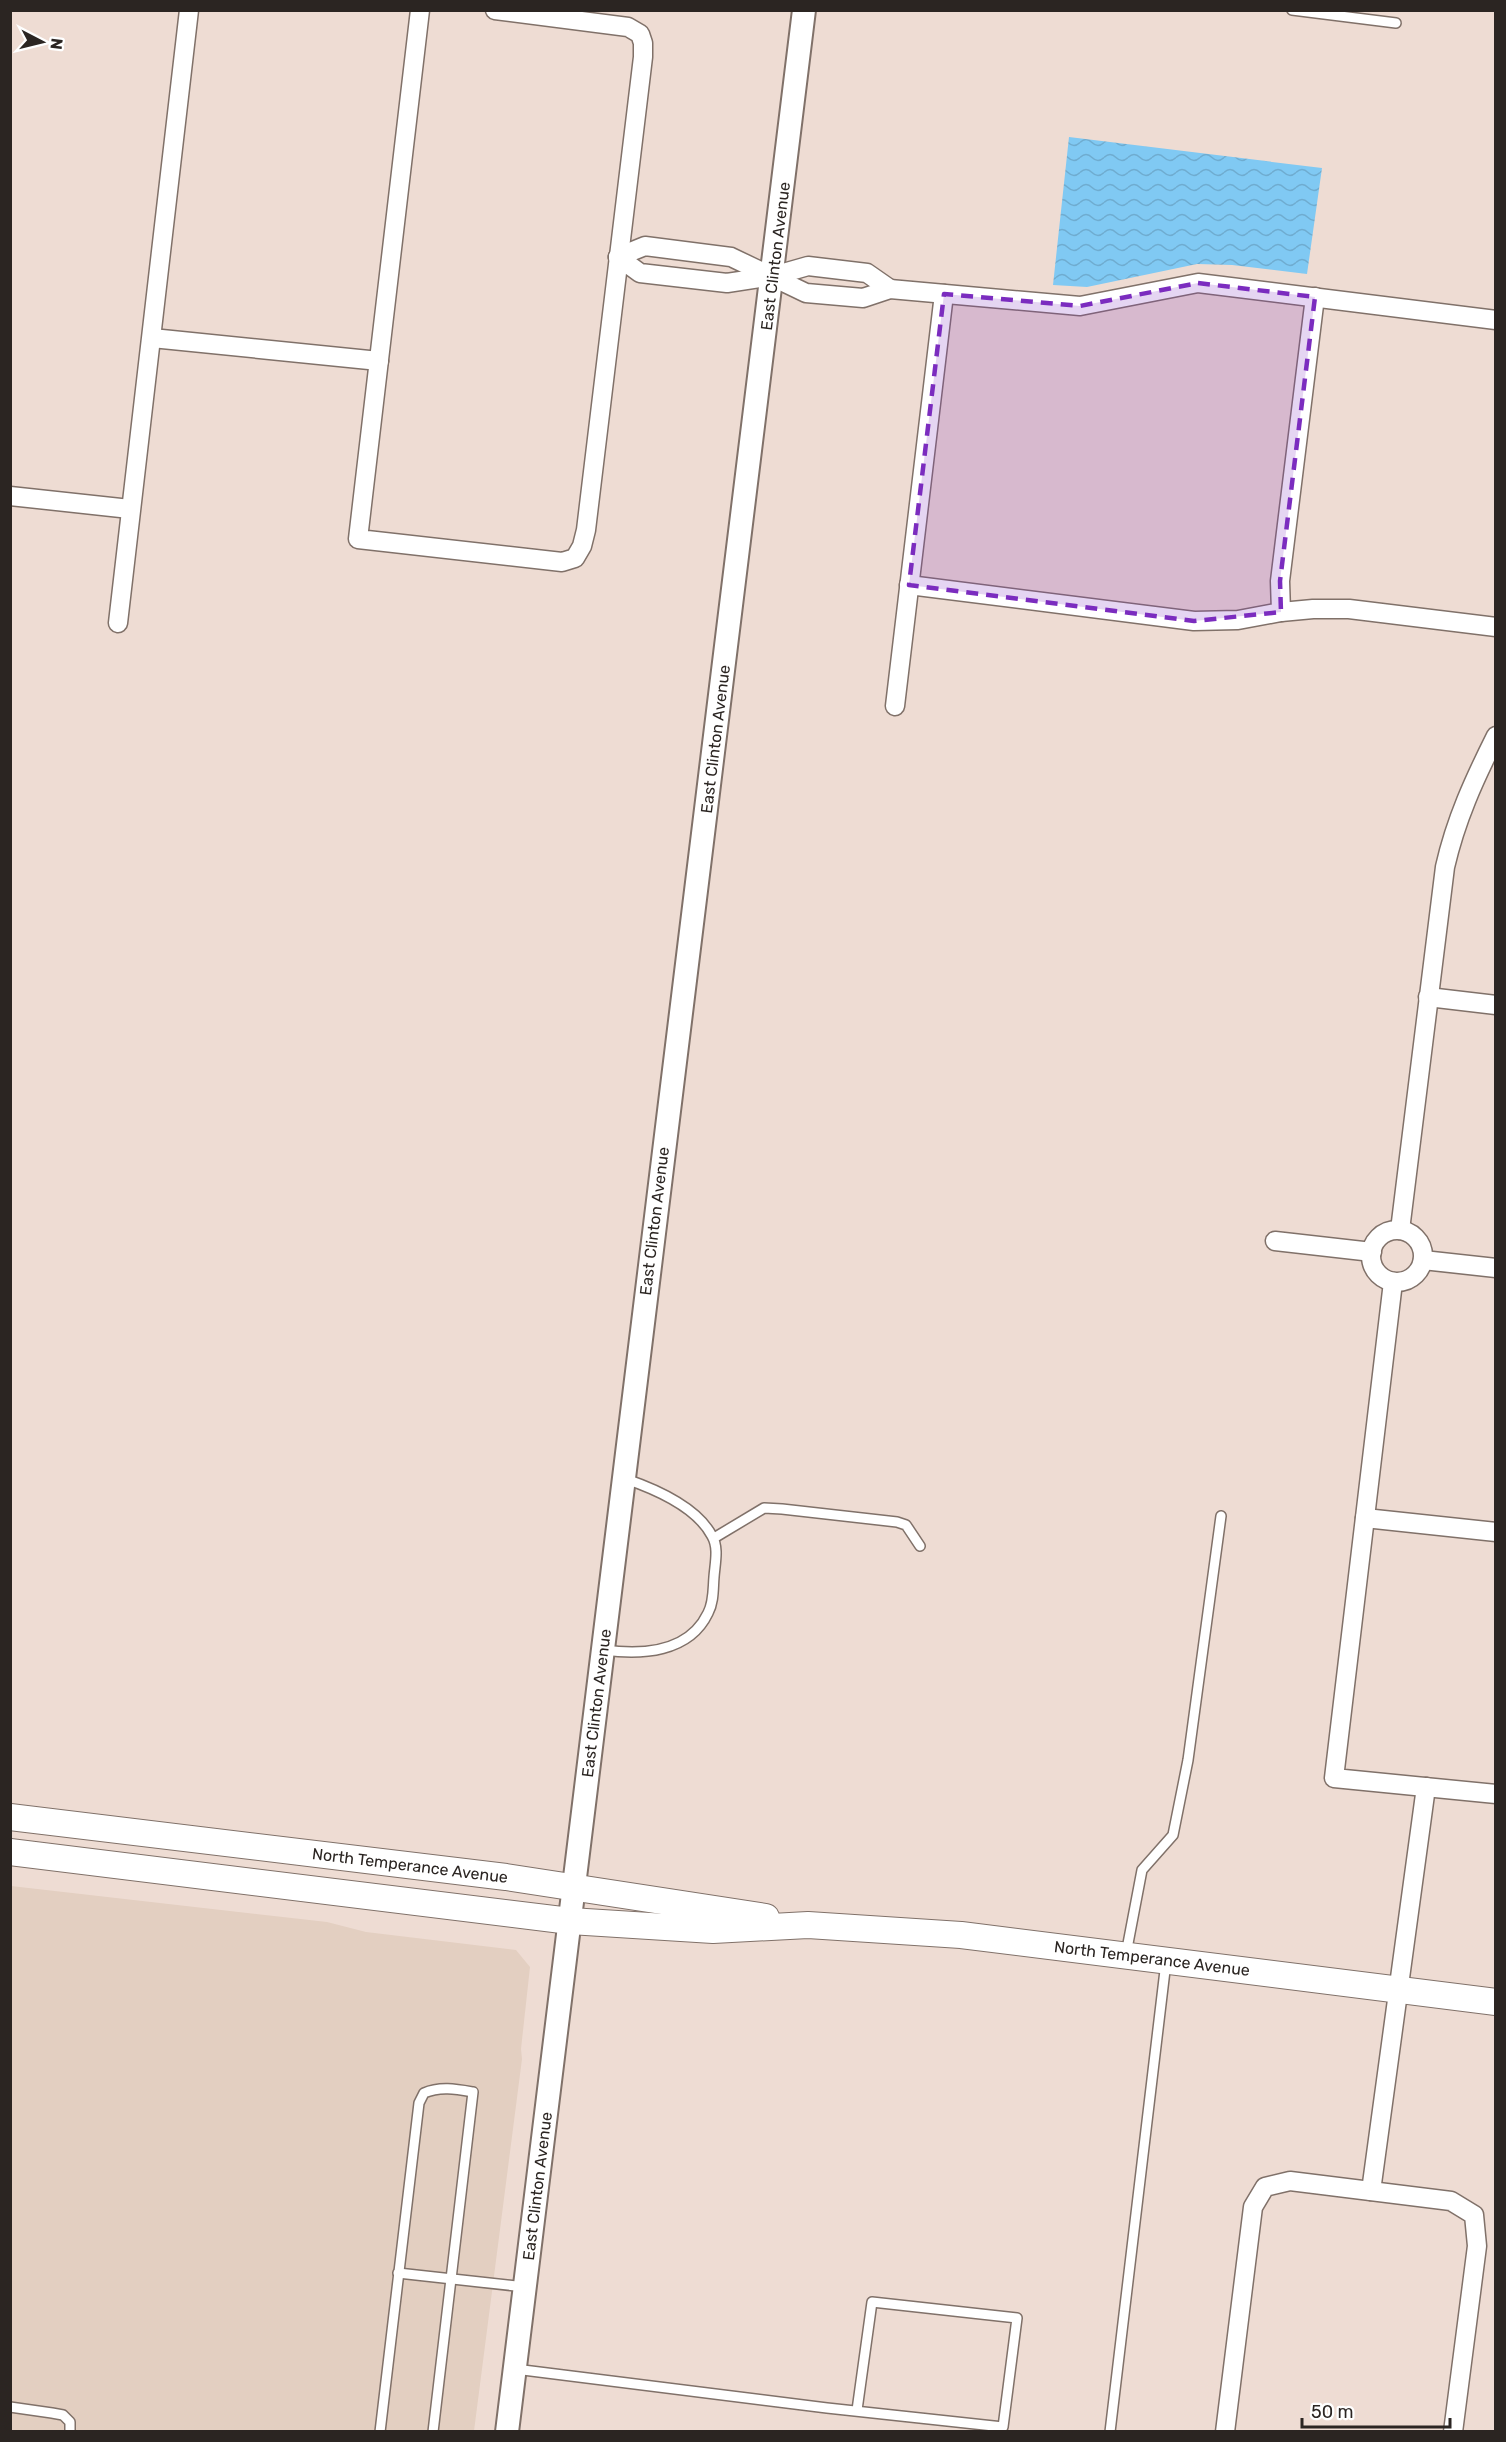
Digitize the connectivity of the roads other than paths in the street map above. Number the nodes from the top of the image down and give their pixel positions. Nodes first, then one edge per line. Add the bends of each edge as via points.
1 (189, 10) edge
2 (420, 10) edge
3 (495, 10) edge
4 (804, 10) edge
5 (1292, 10) edge
6 (1396, 23) dead end
7 (618, 257) junction
8 (773, 276) junction
9 (890, 289) junction
10 (944, 294) junction
11 (1315, 297) junction
12 (1496, 320) edge
13 (152, 338) junction
14 (379, 361) junction
15 (10, 496) edge
16 (130, 509) junction
17 (909, 585) junction
18 (1281, 612) junction
19 (118, 623) dead end
20 (1496, 627) edge
21 (894, 706) dead end
22 (1496, 736) edge
23 (1428, 997) junction
24 (1496, 1005) edge
25 (1400, 1230) junction
26 (1275, 1241) dead end
27 (1371, 1252) junction
28 (1423, 1260) junction
29 (1496, 1268) edge
30 (1393, 1282) junction
31 (623, 1478) junction
32 (1221, 1516) dead end
33 (1365, 1518) junction
34 (1496, 1532) edge
35 (714, 1538) junction
36 (920, 1546) dead end
37 (603, 1650) junction
38 (1426, 1787) junction
39 (1496, 1794) edge
40 (10, 1817) edge
41 (10, 1852) edge
42 (574, 1887) junction
43 (570, 1921) junction
44 (808, 1925) junction
45 (1126, 1954) junction
46 (1166, 1959) junction
47 (1398, 1991) junction
48 (1495, 2002) edge
49 (1371, 2191) junction
50 (398, 2273) junction
51 (451, 2279) junction
52 (525, 2287) junction
53 (515, 2369) junction
54 (10, 2408) edge
55 (857, 2410) junction
56 (70, 2432) edge
57 (380, 2432) edge
58 (433, 2432) edge
59 (507, 2432) edge
60 (1110, 2432) edge
61 (1225, 2432) edge
62 (1453, 2432) edge

1 - 13 street
2 - 14 street
3 - 7 street via 628,27 640,34 643,57
4 - 8 street, East Clinton Avenue
5 - 6 lane
7 - 8 street via 640,273 727,284
7 - 8 street via 645,246 731,256
7 - 14 street via 586,530 574,558 549,561 358,539
8 - 9 street via 806,293 863,298
8 - 9 street via 808,266 867,273
8 - 31 street, East Clinton Avenue
9 - 10 street
10 - 11 street via 1080,306 1198,283
10 - 17 street
11 - 12 street
11 - 18 street via 1280,581
13 - 14 street
13 - 16 street
15 - 16 street
16 - 19 street
17 - 18 street via 1194,621 1238,620
17 - 21 street
18 - 20 street via 1349,609
22 - 23 street via 1452,835
23 - 24 street
23 - 25 street
25 - 27 street via 1384,1233
25 - 28 street via 1420,1243
26 - 27 street
27 - 30 street via 1379,1274
28 - 29 street
28 - 30 street via 1416,1274
30 - 33 street
31 - 35 lane via 670,1498 702,1522
31 - 37 street, East Clinton Avenue
32 - 45 lane via 1188,1760 1173,1835 1142,1870
33 - 34 street
33 - 38 street via 1334,1778
35 - 36 lane via 764,1509 782,1509 897,1522 906,1525
35 - 37 lane via 717,1549 712,1603 702,1624 681,1641 648,1653
37 - 42 street, East Clinton Avenue
38 - 39 street
38 - 47 street
40 - 42 main road, North Temperance Avenue
41 - 43 main road, North Temperance Avenue
42 - 43 street, East Clinton Avenue
42 - 44 main road, North Temperance Avenue
43 - 44 main road, North Temperance Avenue via 713,1930
43 - 52 street, East Clinton Avenue
44 - 45 main road, North Temperance Avenue via 961,1935
45 - 46 main road, North Temperance Avenue
46 - 47 main road, North Temperance Avenue
46 - 60 lane
47 - 48 main road, North Temperance Avenue
47 - 49 street
49 - 61 street via 1290,2181 1265,2187 1253,2207
49 - 62 street via 1451,2201 1474,2215 1477,2246
50 - 51 lane
50 - 51 lane via 419,2103 424,2093 434,2088 473,2092
50 - 57 lane
51 - 52 lane
51 - 58 lane
52 - 53 street, East Clinton Avenue
53 - 55 lane
53 - 59 street, East Clinton Avenue
54 - 56 lane via 63,2415 70,2422
55 - 55 lane via 1003,2427 1017,2318 872,2301

